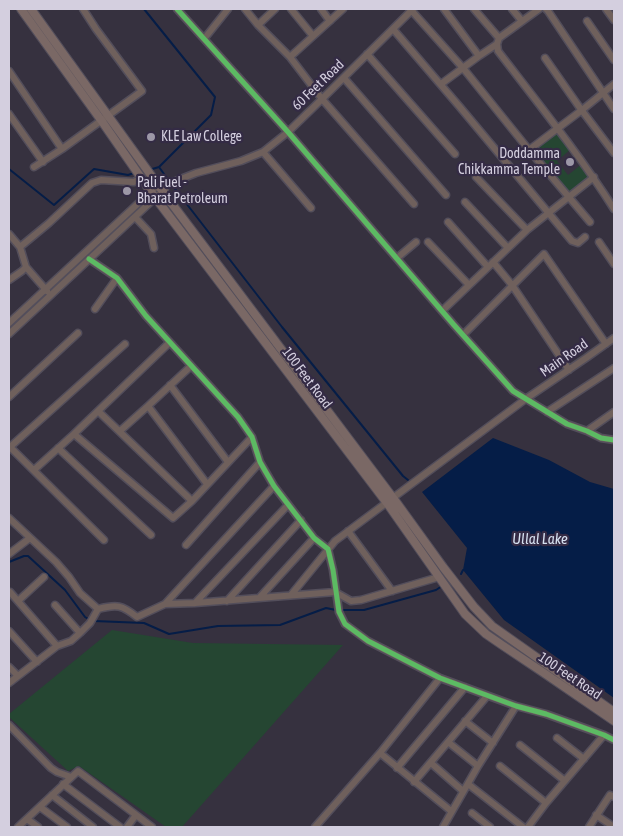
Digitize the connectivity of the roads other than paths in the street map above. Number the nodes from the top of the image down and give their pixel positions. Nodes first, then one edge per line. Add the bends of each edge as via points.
1 (21, 9) edge
2 (32, 9) edge
3 (83, 9) edge
4 (177, 9) edge
5 (228, 9) edge
6 (245, 9) edge
7 (275, 9) edge
8 (291, 9) edge
9 (321, 9) edge
10 (343, 9) edge
11 (444, 9) edge
12 (474, 9) edge
13 (512, 9) edge
14 (539, 9) edge
15 (546, 9) edge
16 (606, 9) edge
17 (412, 10) edge
18 (614, 20) edge
19 (330, 21) junction
20 (522, 21) junction
21 (587, 21) dead end
22 (258, 24) junction
23 (393, 29) junction
24 (313, 36) junction
25 (204, 39) junction
26 (498, 41) junction
27 (367, 54) junction
28 (479, 56) junction
29 (290, 57) junction
30 (545, 58) dead end
31 (614, 60) edge
32 (463, 68) junction
33 (9, 71) edge
34 (344, 78) junction
35 (441, 84) junction
36 (614, 84) edge
37 (603, 93) junction
38 (322, 99) junction
39 (614, 109) edge
40 (582, 110) junction
41 (9, 114) edge
42 (104, 118) junction
43 (558, 128) junction
44 (288, 132) junction
45 (62, 149) junction
46 (529, 150) junction
47 (263, 152) junction
48 (614, 153) edge
49 (455, 154) dead end
50 (42, 162) junction
51 (34, 167) dead end
52 (138, 174) junction
53 (476, 177) dead end
54 (594, 177) junction
55 (161, 189) junction
56 (153, 195) junction
57 (446, 195) dead end
58 (568, 197) junction
59 (465, 202) dead end
60 (414, 204) dead end
61 (311, 208) dead end
62 (614, 209) edge
63 (548, 213) junction
64 (135, 217) junction
65 (448, 222) dead end
66 (590, 222) dead end
67 (527, 230) junction
68 (9, 234) edge
69 (585, 237) dead end
70 (416, 242) dead end
71 (428, 242) dead end
72 (600, 242) dead end
73 (20, 247) junction
74 (154, 248) dead end
75 (508, 248) junction
76 (397, 258) junction
77 (89, 259) junction
78 (490, 264) junction
79 (614, 264) edge
80 (26, 267) junction
81 (117, 278) junction
82 (9, 280) edge
83 (469, 285) junction
84 (512, 285) junction
85 (46, 289) junction
86 (50, 295) junction
87 (95, 309) dead end
88 (442, 311) junction
89 (9, 323) edge
90 (78, 332) dead end
91 (9, 334) edge
92 (463, 335) junction
93 (614, 338) edge
94 (169, 343) junction
95 (125, 344) dead end
96 (606, 344) junction
97 (190, 366) junction
98 (614, 368) edge
99 (569, 370) junction
100 (170, 385) junction
101 (9, 397) edge
102 (526, 398) junction
103 (148, 406) junction
104 (98, 411) junction
105 (547, 412) junction
106 (614, 412) edge
107 (120, 431) junction
108 (587, 431) junction
109 (74, 434) junction
110 (252, 437) junction
111 (614, 440) edge
112 (9, 447) edge
113 (58, 448) junction
114 (228, 462) junction
115 (260, 462) junction
116 (34, 470) junction
117 (207, 484) junction
118 (274, 486) junction
119 (192, 501) junction
120 (390, 501) junction
121 (288, 505) junction
122 (9, 518) edge
123 (301, 520) junction
124 (348, 531) junction
125 (151, 535) dead end
126 (30, 538) junction
127 (314, 538) junction
128 (104, 540) dead end
129 (186, 545) dead end
130 (328, 549) junction
131 (9, 554) edge
132 (44, 577) dead end
133 (443, 582) junction
134 (392, 591) junction
135 (335, 592) junction
136 (9, 593) edge
137 (291, 595) junction
138 (260, 597) junction
139 (18, 600) junction
140 (227, 600) junction
141 (195, 603) junction
142 (165, 604) junction
143 (55, 605) dead end
144 (98, 609) junction
145 (9, 631) edge
146 (80, 633) junction
147 (58, 646) junction
148 (37, 662) junction
149 (9, 667) edge
150 (18, 676) junction
151 (440, 678) junction
152 (9, 683) edge
153 (465, 688) junction
154 (487, 696) junction
155 (516, 706) junction
156 (614, 712) edge
157 (465, 721) junction
158 (614, 721) edge
159 (9, 725) edge
160 (604, 735) junction
161 (557, 738) dead end
162 (614, 740) edge
163 (448, 742) junction
164 (493, 743) junction
165 (520, 745) dead end
166 (380, 753) junction
167 (584, 759) junction
168 (431, 763) junction
169 (478, 766) junction
170 (500, 766) dead end
171 (398, 768) junction
172 (71, 777) junction
173 (565, 781) junction
174 (414, 782) junction
175 (63, 784) junction
176 (468, 784) junction
177 (463, 791) junction
178 (52, 796) junction
179 (614, 797) edge
180 (546, 803) junction
181 (40, 807) junction
182 (451, 812) junction
183 (472, 813) dead end
184 (136, 815) junction
185 (596, 815) junction
186 (27, 819) junction
187 (18, 827) edge
188 (38, 827) edge
189 (67, 827) edge
190 (93, 827) edge
191 (120, 827) edge
192 (127, 827) edge
193 (152, 827) edge
194 (315, 827) edge
195 (443, 827) edge
196 (490, 827) edge
197 (523, 827) edge
198 (528, 827) edge
199 (589, 827) edge
200 (614, 827) edge

1 - 42 main road, 100 Feet Road
2 - 42 main road, 100 Feet Road
3 - 42 street via 142,91
4 - 25 street
5 - 25 street
6 - 22 street
7 - 22 street
8 - 24 street
9 - 19 street
10 - 19 street
11 - 28 street
12 - 26 street
13 - 20 street
14 - 20 street
15 - 37 street
16 - 18 street
17 - 23 street, 60 Feet Road
17 - 32 street
19 - 24 street
20 - 26 street
21 - 31 street
22 - 29 street
23 - 27 street, 60 Feet Road
23 - 35 street
24 - 29 street
25 - 44 street
26 - 28 street
26 - 43 street via 498,51
27 - 34 street, 60 Feet Road
27 - 49 street
28 - 32 street
29 - 38 street
30 - 40 street
32 - 35 street
32 - 46 street
33 - 45 street
34 - 38 street, 60 Feet Road
34 - 57 street
35 - 63 street
36 - 37 street
37 - 39 street
37 - 40 street
38 - 44 street, 60 Feet Road
38 - 60 street
40 - 43 street
40 - 48 street
41 - 50 street
42 - 45 street
42 - 52 main road, 100 Feet Road
42 - 55 main road, 100 Feet Road
43 - 46 street
43 - 54 street
44 - 47 street, 60 Feet Road
44 - 76 street
45 - 50 street
46 - 58 street
47 - 55 street, 60 Feet Road via 196,173
47 - 61 street
50 - 51 street
52 - 56 main road, 100 Feet Road
52 - 73 street via 134,182 101,180 92,183
53 - 67 street
54 - 58 street
54 - 62 street
55 - 56 street
55 - 120 main road, 100 Feet Road
56 - 64 street
56 - 85 street
56 - 120 main road, 100 Feet Road
58 - 63 street
58 - 66 street
59 - 75 street
63 - 67 street
63 - 69 street via 572,241 578,243
64 - 74 street via 151,234
64 - 77 street
65 - 78 street
67 - 75 street
68 - 73 street
70 - 76 street
71 - 83 street
72 - 79 street
73 - 80 street
75 - 78 street
76 - 88 street
77 - 81 street
77 - 86 street
78 - 83 street
78 - 84 street
80 - 82 street
80 - 85 street
81 - 87 street
81 - 94 street
83 - 88 street
84 - 92 street
84 - 96 street via 544,254
84 - 99 street
85 - 86 street
85 - 89 street
86 - 91 street
88 - 92 street
90 - 101 street
92 - 102 street via 513,391
93 - 96 street, Main Road
94 - 97 street
94 - 104 street
95 - 112 street
96 - 99 street, Main Road
97 - 100 street
97 - 110 street via 238,417
98 - 105 street
99 - 102 street, Main Road
100 - 103 street
100 - 114 street
102 - 105 street
102 - 120 street, Main Road
103 - 107 street
103 - 117 street
104 - 107 street
104 - 109 street
105 - 108 street
106 - 108 street
107 - 119 street
108 - 111 street
109 - 113 street
109 - 119 street via 173,518
110 - 114 street
110 - 115 street
112 - 116 street
113 - 116 street
113 - 125 street
114 - 117 street
115 - 118 street
115 - 129 street
116 - 128 street
117 - 119 street
118 - 121 street
118 - 142 street
120 - 124 street, Main Road
120 - 133 main road, 100 Feet Road
120 - 156 main road, 100 Feet Road via 492,626
121 - 123 street
121 - 141 street
122 - 126 street
123 - 127 street
123 - 140 street
124 - 130 street, Main Road
124 - 134 street
126 - 131 street
126 - 144 street
127 - 130 street
127 - 138 street
130 - 135 street
130 - 137 street, Main Road
132 - 139 street
133 - 134 street
133 - 158 main road, 100 Feet Road via 465,614 486,634
134 - 135 street via 351,601
135 - 137 street
135 - 151 street via 338,612 345,624 368,641
136 - 139 street
137 - 138 street
138 - 140 street
139 - 147 street
140 - 141 street
141 - 142 street
142 - 144 street via 137,617 125,607
143 - 146 street
144 - 146 street
145 - 148 street
146 - 147 street
147 - 148 street
148 - 150 street
149 - 150 street
150 - 152 street
151 - 153 street
151 - 166 street
153 - 154 street
153 - 171 street
154 - 155 street
154 - 157 street
155 - 160 street
155 - 164 street
157 - 163 street
157 - 164 street
159 - 172 street via 51,768
160 - 162 street
160 - 167 street
161 - 167 street
163 - 168 street
163 - 169 street
164 - 169 street
165 - 173 street
166 - 171 street
166 - 194 street
167 - 173 street
168 - 174 street
168 - 177 street
169 - 176 street
170 - 180 street
171 - 174 street
172 - 175 street
172 - 184 street via 78,771
173 - 180 street
174 - 182 street
175 - 178 street
175 - 191 street
176 - 177 street
176 - 197 street
177 - 182 street
178 - 181 street
178 - 190 street
179 - 185 street via 610,795
180 - 198 street
181 - 186 street
181 - 189 street
182 - 195 street
183 - 196 street
184 - 192 street
184 - 193 street
185 - 199 street
185 - 200 street
186 - 187 street
186 - 188 street

